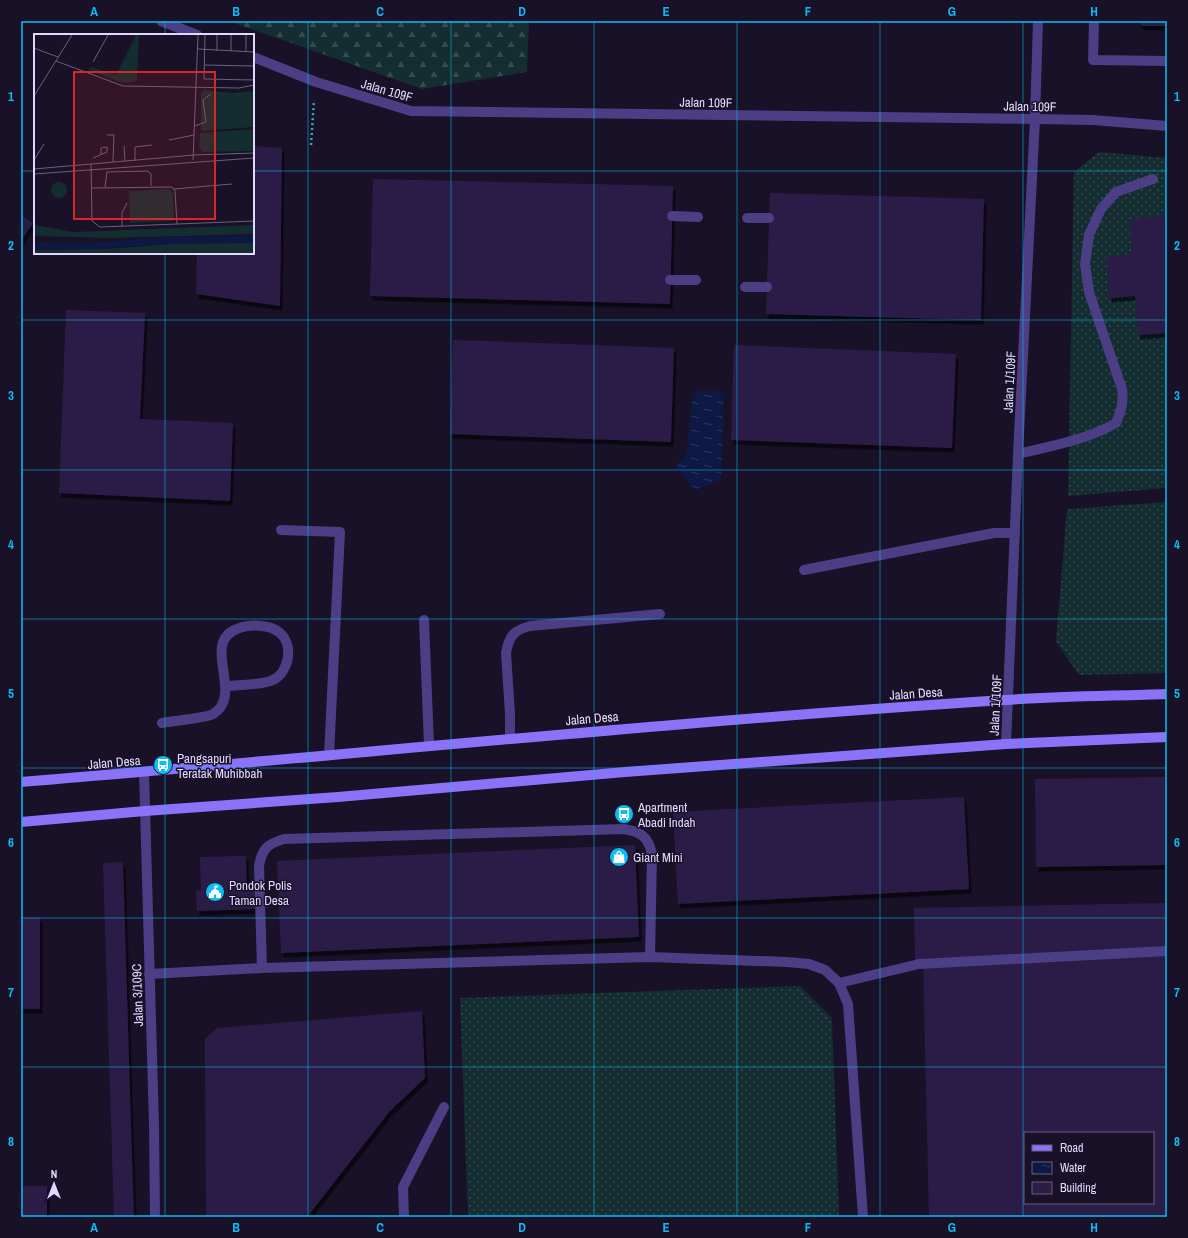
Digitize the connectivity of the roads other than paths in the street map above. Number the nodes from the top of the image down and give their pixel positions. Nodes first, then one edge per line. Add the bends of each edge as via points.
1 (161, 21) edge
2 (1038, 21) edge
3 (1094, 21) edge
4 (194, 34) edge
5 (254, 57) edge
6 (1167, 61) edge
7 (1035, 119) junction
8 (1167, 126) edge
9 (1154, 179) dead end
10 (672, 216) dead end
11 (698, 217) dead end
12 (747, 218) dead end
13 (769, 218) dead end
14 (670, 280) dead end
15 (696, 280) dead end
16 (745, 287) dead end
17 (767, 287) dead end
18 (1018, 454) junction
19 (281, 530) dead end
20 (1015, 533) junction
21 (804, 570) dead end
22 (660, 614) dead end
23 (424, 620) dead end
24 (225, 686) junction
25 (1167, 694) edge
26 (1008, 699) junction
27 (162, 723) dead end
28 (1167, 737) edge
29 (510, 738) junction
30 (1006, 744) junction
31 (429, 745) junction
32 (329, 755) junction
33 (144, 772) junction
34 (21, 782) edge
35 (145, 811) junction
36 (21, 822) edge
37 (1167, 951) edge
38 (650, 957) junction
39 (262, 968) junction
40 (149, 974) junction
41 (839, 983) junction
42 (444, 1107) dead end
43 (155, 1217) edge
44 (404, 1217) edge
45 (863, 1217) edge

1 - 4 street
2 - 7 street, Jalan 1/109F
3 - 6 street via 1093,60
5 - 7 street, Jalan 109F via 316,82 411,111
7 - 8 street, Jalan 109F via 1093,120
7 - 18 street, Jalan 1/109F
9 - 18 street via 1116,192 1101,209 1089,235 1085,264 1089,292 1122,389 1122,407 1116,423 1087,436
10 - 11 street
12 - 13 street
14 - 15 street
16 - 17 street
18 - 20 street, Jalan 1/109F
19 - 32 street via 340,532
20 - 21 street via 994,533
20 - 26 street, Jalan 1/109F
22 - 29 street via 520,628 513,634 506,652
23 - 31 street
24 - 24 street via 221,656 222,645 227,635 246,626 272,628 281,634 288,653 286,667 281,675 264,682
24 - 27 street via 226,697 221,708 212,715
25 - 26 main road, Jalan Desa
26 - 29 main road, Jalan Desa
26 - 30 street, Jalan 1/109F
28 - 30 main road
29 - 31 main road, Jalan Desa
30 - 35 main road
31 - 32 main road, Jalan Desa
32 - 33 main road, Jalan Desa
33 - 34 main road, Jalan Desa
33 - 35 street, Jalan 3/109C
35 - 36 main road
35 - 40 street, Jalan 3/109C
37 - 41 street via 918,964
38 - 39 street
38 - 39 street via 650,844 644,836 624,829 284,839 274,842 260,856 259,866
38 - 41 street via 809,964 825,970
39 - 40 street
40 - 43 street, Jalan 3/109C
41 - 45 street via 848,1004
42 - 44 street via 403,1187

